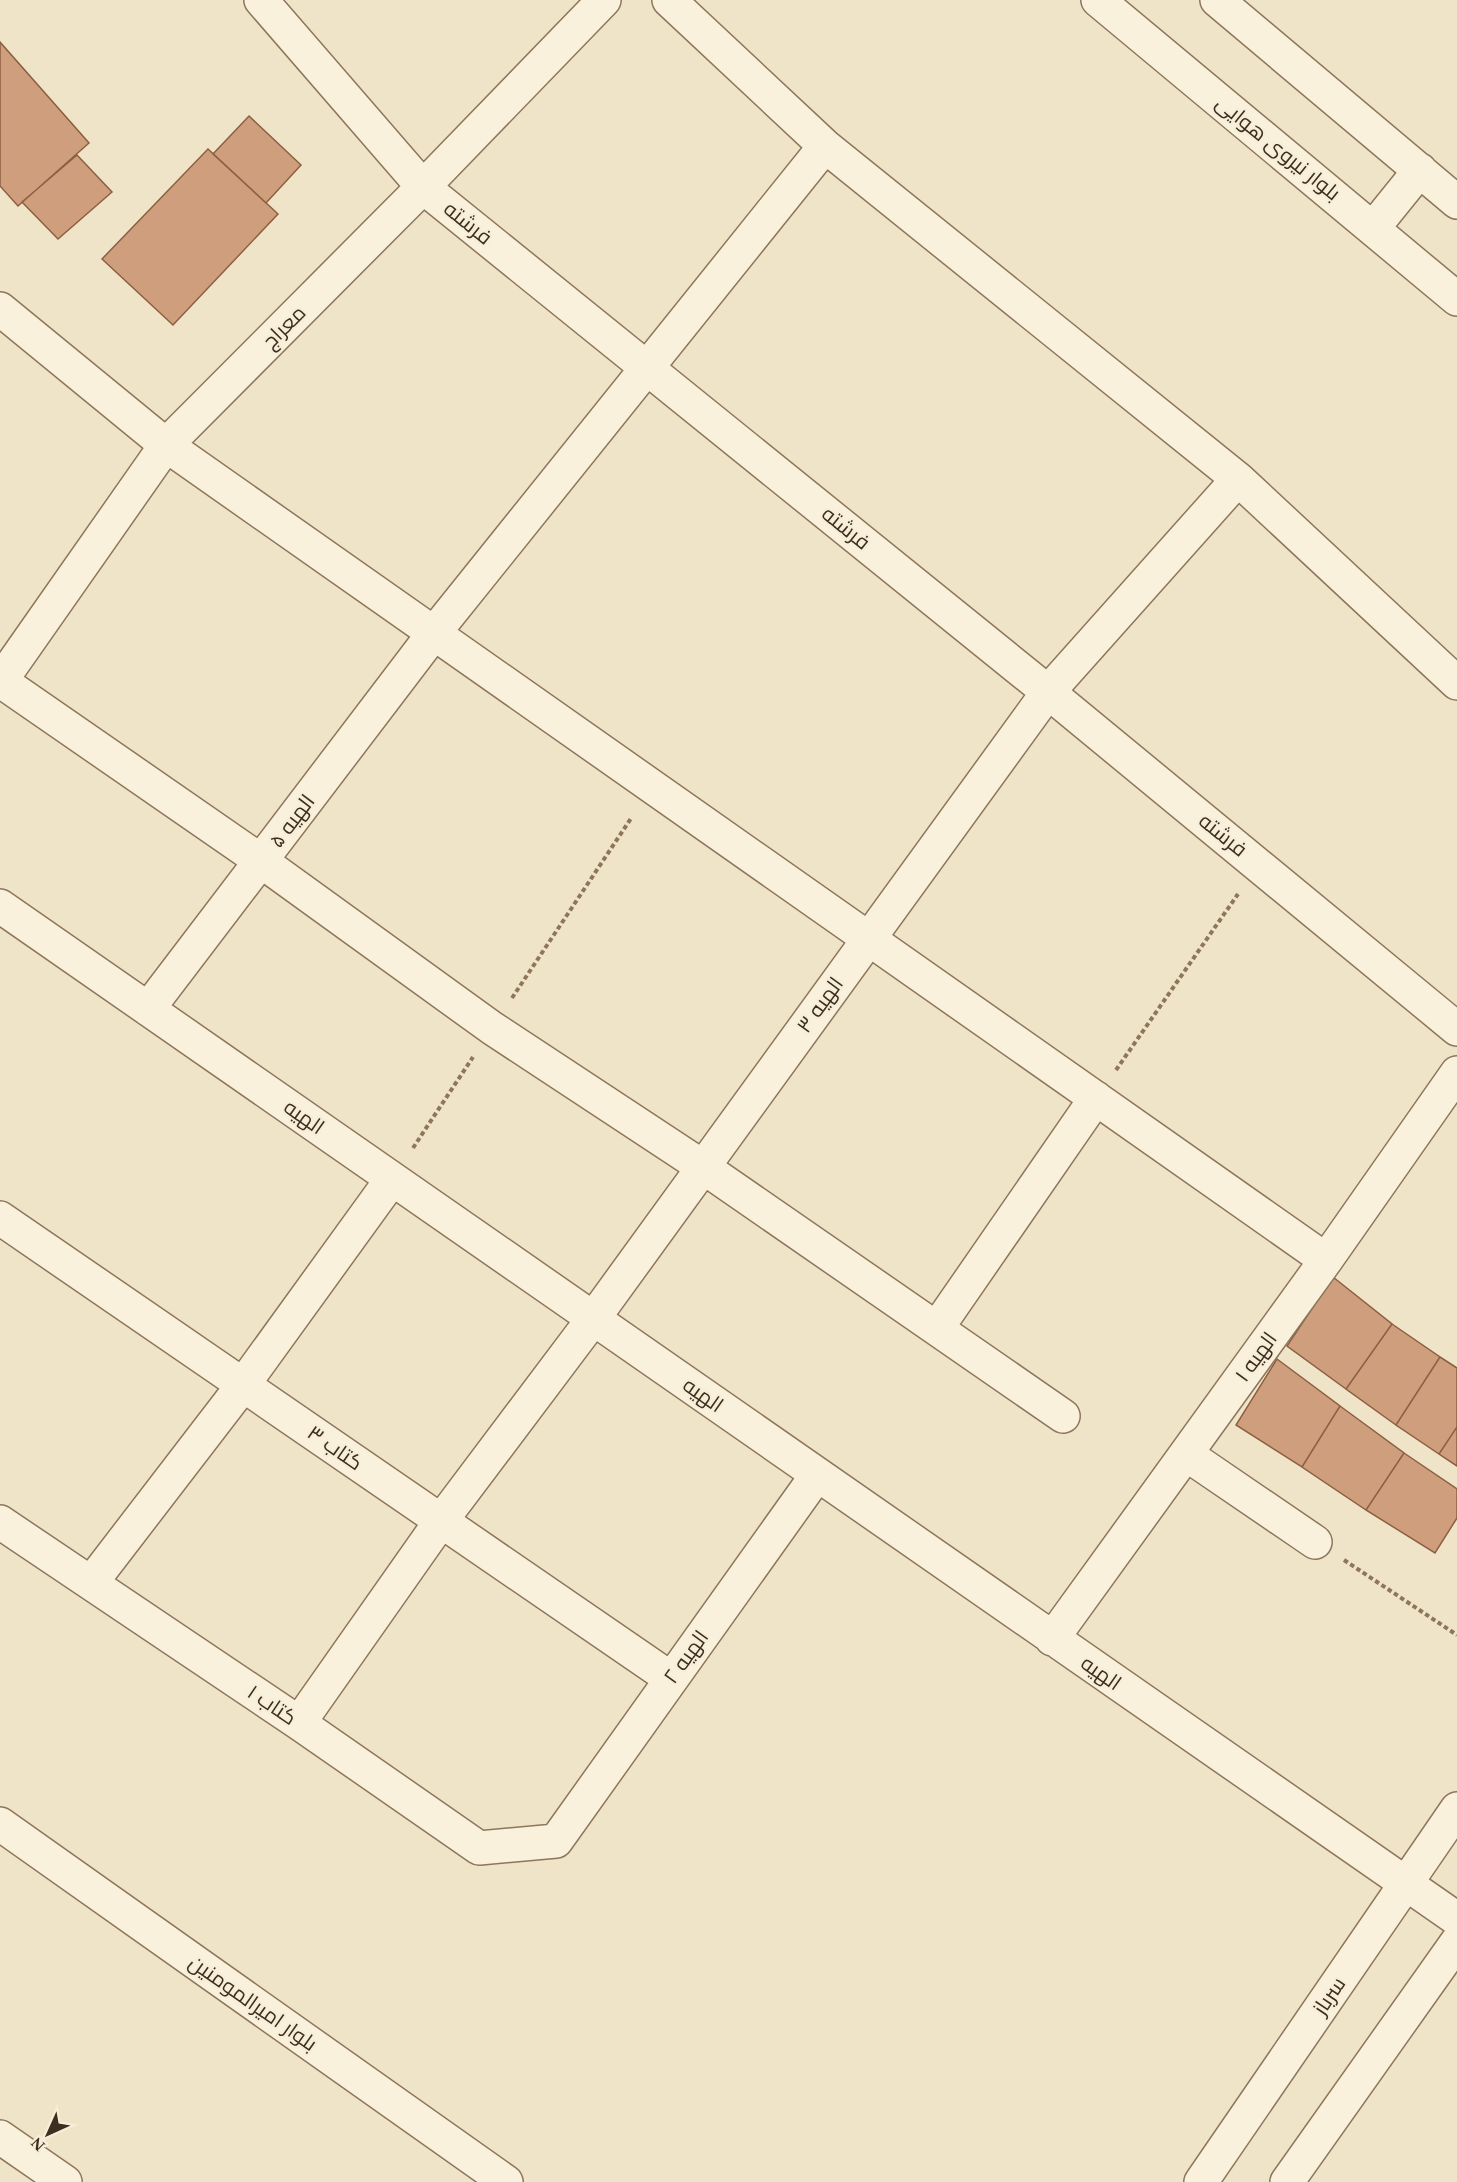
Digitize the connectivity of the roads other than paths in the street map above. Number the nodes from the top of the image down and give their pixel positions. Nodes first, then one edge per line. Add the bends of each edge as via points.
1 (261, 0) edge
2 (604, 0) edge
3 (669, 0) edge
4 (1098, 0) edge
5 (1217, 0) edge
6 (825, 146) junction
7 (1420, 170) junction
8 (423, 187) junction
9 (1457, 202) edge
10 (1374, 227) junction
11 (1457, 298) edge
12 (0, 309) edge
13 (648, 367) junction
14 (166, 445) junction
15 (1238, 479) junction
16 (435, 633) junction
17 (0, 681) edge
18 (1457, 682) edge
19 (1048, 692) junction
20 (261, 861) junction
21 (0, 906) edge
22 (868, 938) junction
23 (148, 1009) junction
24 (1457, 1029) edge
25 (1457, 1073) edge
26 (1096, 1098) junction
27 (703, 1167) junction
28 (392, 1179) junction
29 (0, 1218) edge
30 (1326, 1260) junction
31 (593, 1319) junction
32 (937, 1328) junction
33 (243, 1385) junction
34 (1063, 1416) dead end
35 (1186, 1454) junction
36 (817, 1475) junction
37 (441, 1521) junction
38 (0, 1522) edge
39 (1316, 1542) road end
40 (91, 1583) junction
41 (1052, 1639) junction
42 (670, 1678) junction
43 (299, 1723) junction
44 (1457, 1809) edge
45 (0, 1824) edge
46 (556, 1841) joint
47 (1405, 1885) junction
48 (1457, 1919) edge
49 (1457, 1942) edge
50 (0, 2137) edge
51 (64, 2182) edge
52 (506, 2182) edge
53 (1201, 2182) edge
54 (1287, 2182) edge

1 - 8 street, فرشته
2 - 8 street, معراج
3 - 6 street
4 - 10 street, بلوار نیروی هوایی
5 - 7 street
6 - 13 street, الهیه ۵
6 - 15 street
7 - 9 street
7 - 10 street
8 - 13 street, فرشته
8 - 14 street, معراج
10 - 11 street, بلوار نیروی هوایی
12 - 14 street
13 - 16 street, الهیه ۵
13 - 19 street, فرشته
14 - 16 street
14 - 17 street, معراج
15 - 18 street
15 - 19 street, الهیه ۳
16 - 20 street, الهیه ۵
16 - 22 street
17 - 20 street
19 - 22 street, الهیه ۳
19 - 24 street, فرشته
20 - 23 street, الهیه ۵
20 - 27 street via 492,1028
21 - 23 street, الهیه
22 - 26 street
22 - 27 street, الهیه ۳
23 - 28 street, الهیه
25 - 30 street, الهیه ۱
26 - 30 street
26 - 32 street
27 - 31 street, الهیه ۳
27 - 32 street
28 - 31 street, الهیه
28 - 33 street
29 - 33 street, کتاب ۳
30 - 35 street, الهیه ۱
31 - 36 street, الهیه
31 - 37 street, الهیه ۳
32 - 34 street
33 - 37 street, کتاب ۳
33 - 40 street
35 - 39 street
35 - 41 street, الهیه ۱
36 - 41 street, الهیه
36 - 42 street, الهیه ۲
37 - 42 street, کتاب ۳
37 - 43 street, الهیه ۳
38 - 40 street, کتاب ۱
40 - 43 street, کتاب ۱
41 - 47 street, الهیه
42 - 46 street, الهیه ۲
43 - 46 street, کتاب ۱ via 479,1848
44 - 47 street, سرباز
45 - 52 street, بلوار امیرالمومنین
47 - 48 street, الهیه
47 - 53 street, سرباز
49 - 54 street
50 - 51 street

